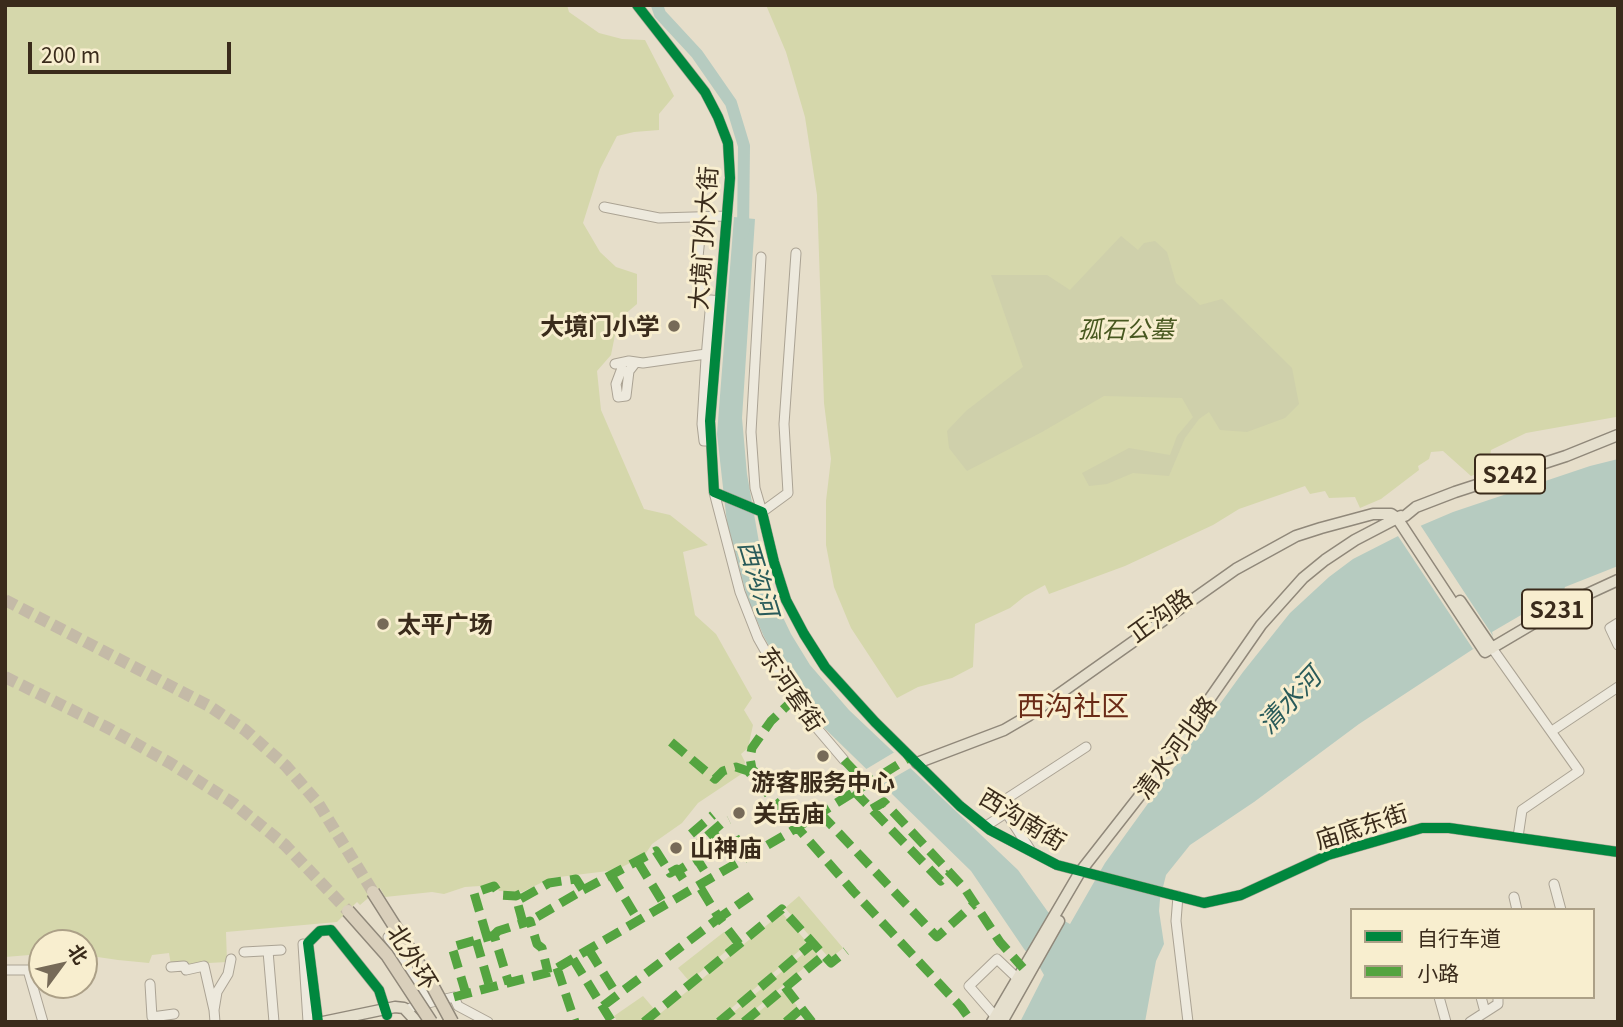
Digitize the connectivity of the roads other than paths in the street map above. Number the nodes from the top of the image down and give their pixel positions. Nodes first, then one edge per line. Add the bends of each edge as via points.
1 (637, 5) edge
2 (604, 207) dead end
3 (727, 216) junction
4 (702, 218) junction
5 (796, 253) dead end
6 (761, 257) dead end
7 (715, 301) junction
8 (706, 354) junction
9 (636, 362) junction
10 (1618, 435) edge
11 (710, 441) junction
12 (719, 494) junction
13 (758, 510) junction
14 (1404, 521) junction
15 (1618, 580) edge
16 (1618, 623) edge
17 (1489, 645) junction
18 (1618, 645) edge
19 (1618, 687) edge
20 (1552, 732) junction
21 (1086, 747) dead end
22 (844, 760) dead end
23 (915, 761) junction
24 (1006, 813) junction
25 (986, 827) junction
26 (1518, 838) junction
27 (1618, 852) edge
28 (1033, 853) junction
29 (1087, 873) junction
30 (1554, 884) dead end
31 (373, 892) tunnel mouth
32 (1165, 893) joint
33 (1178, 896) junction
34 (1514, 897) dead end
35 (1517, 908) edge
36 (1560, 908) edge
37 (348, 911) tunnel mouth
38 (388, 937) dead end
39 (303, 944) dead end
40 (281, 950) dead end
41 (268, 951) junction
42 (244, 952) dead end
43 (231, 959) dead end
44 (1031, 963) junction
45 (171, 967) dead end
46 (5, 970) edge
47 (1017, 978) junction
48 (150, 984) dead end
49 (1440, 999) edge
50 (1482, 999) edge
51 (1498, 999) edge
52 (429, 1002) junction
53 (214, 1010) junction
54 (386, 1012) junction
55 (1485, 1012) junction
56 (174, 1014) dead end
57 (406, 1016) edge
58 (160, 1019) edge
59 (997, 1020) edge
60 (43, 1022) edge
61 (215, 1022) edge
62 (274, 1022) edge
63 (309, 1022) edge
64 (320, 1022) edge
65 (358, 1022) edge
66 (417, 1022) edge
67 (431, 1022) edge
68 (452, 1022) edge
69 (488, 1022) edge
70 (1188, 1022) edge
71 (1446, 1022) edge
72 (1469, 1022) edge

1 - 3 street, 大境门外大街 via 698,81 718,117 730,163
2 - 4 street via 659,218
3 - 4 street
3 - 7 street, 大境门外大街
4 - 7 street via 697,267 700,292 705,300
5 - 13 street via 784,424 788,493
6 - 13 street via 751,432
7 - 8 street
7 - 11 street, 大境门外大街
8 - 9 street
8 - 11 street via 702,424 703,439
9 - 9 street via 619,366 618,397 626,396 629,371
10 - 14 main road, S242 via 1416,507
11 - 12 street, 大境门外大街
12 - 13 street
12 - 22 street, 东河套街 via 740,592 758,638 793,700
13 - 23 street via 786,600 804,634 851,697
14 - 17 main road
14 - 23 main road, 正沟路 via 1399,511 1373,510 1278,540 1199,587 1028,710
14 - 29 main road, 清水河北路 via 1355,540 1303,578 1279,603
15 - 17 main road, S231
16 - 18 street via 1610,628
17 - 20 street via 1488,656 1501,662
19 - 20 street
20 - 26 street via 1579,771 1522,810
21 - 24 street via 1000,803
23 - 25 street, 西沟南街
24 - 25 street
24 - 28 street
25 - 28 street, 西沟南街
26 - 27 street, 庙底东街
26 - 33 street, 庙底东街 via 1422,828 1328,855 1241,895 1204,903
28 - 29 street, 西沟南街
29 - 32 street, 西沟南街
29 - 44 main road, 清水河北路
30 - 36 street
31 - 68 highway, 北外环, bridge
32 - 33 street, 庙底东街
33 - 70 street via 1176,921
34 - 35 street
37 - 67 highway, 北外环, bridge via 387,955
38 - 52 street
39 - 63 street
40 - 41 street
41 - 42 street
41 - 62 street
43 - 53 street
44 - 47 main road, 清水河北路
44 - 59 main road, 清水河北路
45 - 53 street via 204,967
46 - 60 street via 28,970
47 - 59 main road, 清水河北路
47 - 59 street via 997,959 969,986
48 - 58 street via 152,1017
49 - 71 street
50 - 55 street
51 - 55 street via 1498,1004
52 - 57 street
52 - 69 street via 454,997 458,1006
53 - 61 street
54 - 57 main road
54 - 64 main road
54 - 64 street via 379,990 331,930 320,931 308,943
54 - 65 main road
55 - 72 street
56 - 58 street
57 - 66 main road

